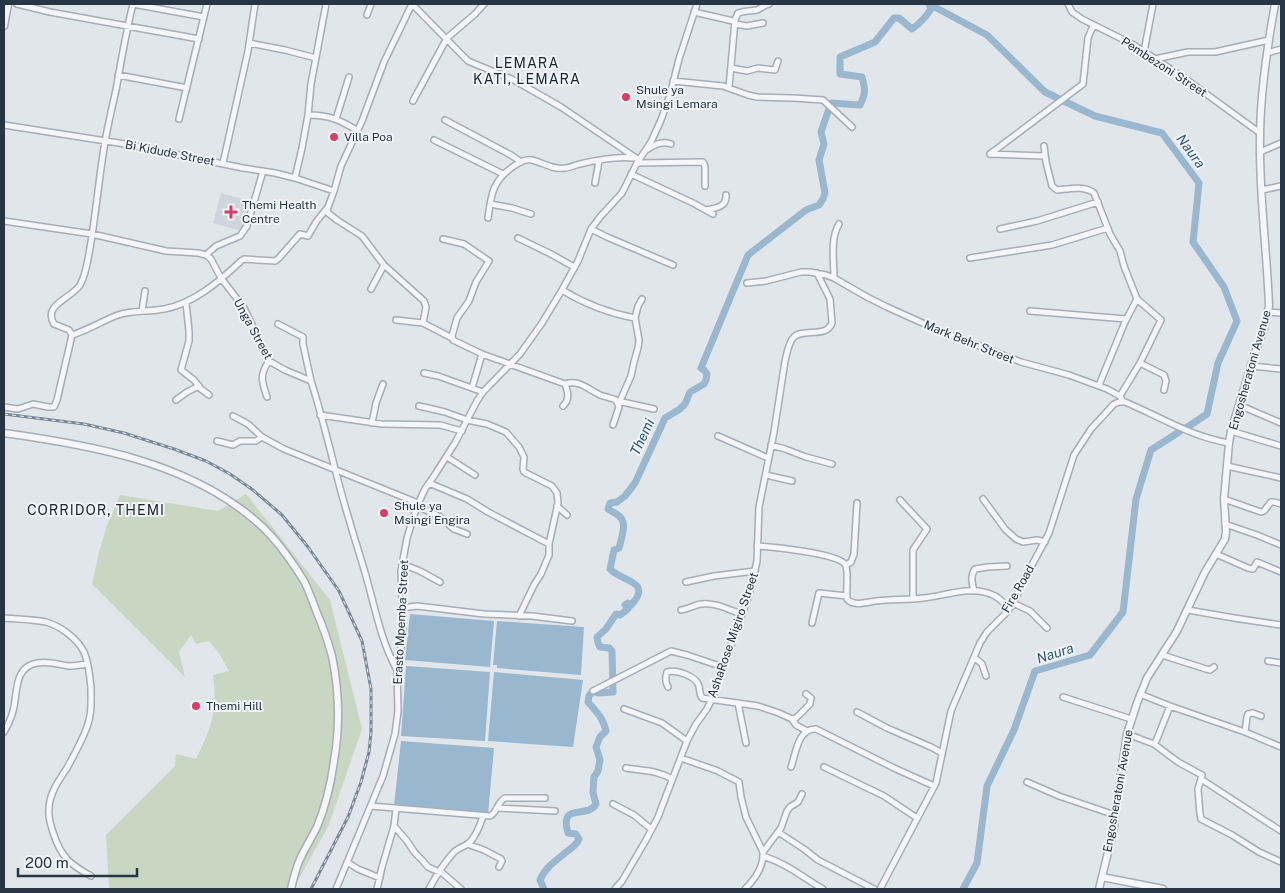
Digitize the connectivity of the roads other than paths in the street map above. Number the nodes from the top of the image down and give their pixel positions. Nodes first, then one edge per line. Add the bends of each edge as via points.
1 (8, 4) edge
2 (17, 4) edge
3 (133, 4) edge
4 (207, 4) edge
5 (255, 4) edge
6 (326, 4) edge
7 (371, 4) edge
8 (412, 4) edge
9 (484, 4) edge
10 (697, 4) edge
11 (766, 4) edge
12 (1068, 4) edge
13 (1152, 4) edge
14 (1275, 4) edge
15 (694, 12) junction
16 (367, 15) dead end
17 (204, 17) junction
18 (735, 22) junction
19 (763, 23) dead end
20 (4, 26) edge
21 (128, 26) junction
22 (1093, 26) junction
23 (447, 38) junction
24 (199, 39) junction
25 (1269, 40) junction
26 (249, 43) junction
27 (1281, 50) edge
28 (1144, 52) junction
29 (1267, 53) junction
30 (316, 58) junction
31 (1155, 59) junction
32 (778, 61) dead end
33 (731, 68) junction
34 (118, 75) junction
35 (349, 77) dead end
36 (673, 81) junction
37 (187, 88) junction
38 (729, 88) junction
39 (413, 101) dead end
40 (308, 115) junction
41 (179, 119) dead end
42 (336, 119) junction
43 (445, 120) dead end
44 (4, 125) edge
45 (852, 127) dead end
46 (358, 131) junction
47 (1260, 133) junction
48 (434, 140) dead end
49 (105, 141) junction
50 (1281, 143) edge
51 (671, 144) dead end
52 (1044, 146) dead end
53 (646, 151) junction
54 (1260, 152) junction
55 (1045, 156) junction
56 (599, 160) junction
57 (637, 161) junction
58 (521, 162) junction
59 (223, 163) junction
60 (263, 171) junction
61 (503, 174) junction
62 (631, 174) junction
63 (295, 178) junction
64 (595, 183) dead end
65 (705, 186) dead end
66 (1281, 186) edge
67 (1262, 190) junction
68 (334, 191) junction
69 (726, 195) dead end
70 (1098, 202) junction
71 (490, 204) junction
72 (328, 206) junction
73 (706, 210) junction
74 (531, 214) dead end
75 (713, 214) dead end
76 (488, 218) dead end
77 (4, 221) edge
78 (839, 224) dead end
79 (1108, 228) junction
80 (591, 229) junction
81 (1000, 230) dead end
82 (92, 234) junction
83 (518, 238) dead end
84 (443, 239) dead end
85 (206, 255) junction
86 (970, 258) dead end
87 (384, 265) junction
88 (672, 265) dead end
89 (574, 267) junction
90 (817, 273) junction
91 (221, 278) junction
92 (834, 278) junction
93 (747, 283) dead end
94 (371, 289) dead end
95 (562, 290) junction
96 (146, 291) dead end
97 (642, 299) dead end
98 (1137, 299) junction
99 (186, 303) junction
100 (142, 311) junction
101 (1030, 311) dead end
102 (1268, 312) junction
103 (1281, 313) edge
104 (635, 318) junction
105 (1126, 319) junction
106 (396, 320) dead end
107 (423, 323) junction
108 (278, 324) dead end
109 (72, 335) junction
110 (452, 338) junction
111 (482, 354) junction
112 (269, 361) junction
113 (510, 363) junction
114 (1140, 363) junction
115 (1251, 366) junction
116 (1281, 369) edge
117 (424, 373) dead end
118 (311, 381) junction
119 (383, 384) dead end
120 (565, 384) junction
121 (1099, 385) junction
122 (198, 386) junction
123 (472, 388) junction
124 (1164, 390) dead end
125 (483, 392) junction
126 (209, 396) dead end
127 (1120, 396) junction
128 (267, 397) dead end
129 (176, 400) dead end
130 (618, 401) junction
131 (1123, 402) junction
132 (1239, 405) junction
133 (419, 406) dead end
134 (562, 406) dead end
135 (4, 407) edge
136 (654, 408) dead end
137 (320, 415) junction
138 (233, 416) dead end
139 (467, 420) junction
140 (372, 423) junction
141 (1281, 423) edge
142 (613, 425) dead end
143 (462, 431) junction
144 (1231, 431) junction
145 (4, 433) edge
146 (718, 436) dead end
147 (262, 437) junction
148 (217, 441) dead end
149 (1229, 443) junction
150 (771, 445) junction
151 (1281, 446) edge
152 (447, 457) junction
153 (768, 458) junction
154 (832, 464) dead end
155 (1227, 466) junction
156 (336, 470) junction
157 (475, 475) dead end
158 (766, 475) junction
159 (1281, 478) edge
160 (792, 481) dead end
161 (429, 483) junction
162 (984, 499) dead end
163 (1224, 499) junction
164 (900, 500) dead end
165 (858, 503) dead end
166 (418, 504) junction
167 (1281, 504) edge
168 (557, 506) junction
169 (567, 515) dead end
170 (1225, 524) junction
171 (467, 534) dead end
172 (1045, 542) junction
173 (549, 544) junction
174 (1281, 545) edge
175 (757, 546) junction
176 (1216, 554) junction
177 (402, 564) junction
178 (846, 565) junction
179 (1007, 566) dead end
180 (755, 571) junction
181 (1281, 572) edge
182 (440, 582) dead end
183 (686, 582) dead end
184 (974, 591) junction
185 (847, 596) junction
186 (913, 599) junction
187 (1013, 603) junction
188 (402, 608) junction
189 (1009, 609) junction
190 (681, 610) dead end
191 (1188, 610) junction
192 (742, 614) junction
193 (519, 616) junction
194 (4, 618) edge
195 (572, 621) dead end
196 (812, 623) dead end
197 (1281, 625) edge
198 (1047, 628) dead end
199 (1162, 654) junction
200 (974, 657) junction
201 (1268, 661) dead end
202 (1281, 663) edge
203 (87, 664) junction
204 (722, 667) junction
205 (1214, 668) dead end
206 (397, 670) junction
207 (986, 676) dead end
208 (668, 687) dead end
209 (593, 692) dead end
210 (806, 694) dead end
211 (1140, 694) junction
212 (1063, 696) dead end
213 (712, 699) junction
214 (738, 703) junction
215 (1170, 706) junction
216 (624, 709) dead end
217 (857, 712) dead end
218 (1260, 716) dead end
219 (792, 719) junction
220 (1131, 719) junction
221 (806, 731) junction
222 (4, 732) edge
223 (1245, 732) junction
224 (1127, 734) junction
225 (688, 741) junction
226 (746, 743) dead end
227 (1154, 744) junction
228 (1281, 747) edge
229 (942, 753) junction
230 (681, 758) junction
231 (792, 767) dead end
232 (626, 768) dead end
233 (824, 768) dead end
234 (672, 779) junction
235 (1201, 779) junction
236 (1027, 782) dead end
237 (934, 786) junction
238 (802, 794) dead end
239 (545, 798) dead end
240 (613, 804) dead end
241 (372, 806) junction
242 (497, 808) junction
243 (396, 809) junction
244 (555, 811) dead end
245 (1115, 815) junction
246 (483, 816) junction
247 (917, 818) junction
248 (394, 826) junction
249 (651, 829) junction
250 (1281, 831) edge
251 (778, 832) junction
252 (467, 844) junction
253 (763, 854) junction
254 (347, 862) junction
255 (1281, 862) edge
256 (500, 867) dead end
257 (440, 872) junction
258 (91, 876) dead end
259 (1102, 877) junction
260 (380, 878) junction
261 (291, 889) edge
262 (336, 889) edge
263 (377, 889) edge
264 (429, 889) edge
265 (461, 889) edge
266 (615, 889) edge
267 (745, 889) edge
268 (823, 889) edge
269 (874, 889) edge
270 (880, 889) edge
271 (1098, 889) edge
272 (1164, 889) edge

1 - 20 street
2 - 21 street
3 - 17 street
3 - 21 street
4 - 17 street
5 - 26 street
6 - 30 street
7 - 16 street
8 - 23 street
8 - 46 street via 387,56
9 - 23 street
10 - 15 street, Erasto Mpemba Street
11 - 18 street via 760,9 738,13
12 - 22 street, Pembezoni Street via 1072,12
13 - 28 street
14 - 25 street, Engosheratoni Avenue
15 - 18 street
15 - 36 street, Erasto Mpemba Street
17 - 24 street
18 - 19 street via 751,26
18 - 33 street
21 - 24 street
21 - 34 street
22 - 28 street, Pembezoni Street
22 - 55 street via 1088,38 1083,84 990,154
23 - 39 street
23 - 57 street via 468,61 514,80 561,107
24 - 37 street
25 - 29 street, Engosheratoni Avenue
25 - 31 street via 1215,52 1188,52
26 - 30 street
26 - 59 street
27 - 29 street
28 - 31 street, Pembezoni Street
29 - 47 street, Engosheratoni Avenue
30 - 40 street
31 - 47 street, Pembezoni Street
32 - 33 street via 775,70
33 - 38 street
34 - 37 street
34 - 49 street
35 - 42 street
36 - 38 street
36 - 53 street, Erasto Mpemba Street via 661,120
37 - 41 street
38 - 45 street via 756,97 823,100
40 - 42 street
40 - 63 street
42 - 46 street
43 - 58 street
44 - 49 street, Bi Kidude Street
46 - 68 street via 341,166
47 - 54 street, Engosheratoni Avenue
48 - 61 street
49 - 59 street, Bi Kidude Street
49 - 82 street
50 - 54 street
51 - 53 street via 662,142
52 - 55 street
53 - 57 street, Erasto Mpemba Street
54 - 67 street, Engosheratoni Avenue
55 - 70 street via 1054,189 1088,190 1094,193
56 - 57 street via 625,157
56 - 58 street via 561,169 532,160
56 - 64 street
57 - 62 street, Erasto Mpemba Street
57 - 65 street via 703,162
58 - 61 street
59 - 60 street, Bi Kidude Street
60 - 63 street, Bi Kidude Street
60 - 85 street via 247,226 240,236 216,246
61 - 71 street via 494,185
62 - 73 street
62 - 80 street, Erasto Mpemba Street via 619,197
63 - 68 street, Bi Kidude Street
66 - 67 street
67 - 102 street, Engosheratoni Avenue
68 - 72 street
69 - 73 street via 724,204
70 - 79 street
70 - 81 street
71 - 74 street
71 - 76 street
72 - 87 street via 328,213 362,236
72 - 91 street via 309,235 299,235 280,258 270,262 244,259
73 - 75 street
77 - 82 street
78 - 92 street via 834,241
79 - 86 street via 1052,245
79 - 98 street
80 - 88 street
80 - 89 street, Erasto Mpemba Street
82 - 85 street via 166,251
82 - 109 street via 82,282 51,313 54,324 69,330
83 - 89 street
84 - 110 street via 464,244 489,261 457,318
85 - 91 street, Unga Street
87 - 94 street
87 - 107 street via 426,304
89 - 95 street, Erasto Mpemba Street
90 - 92 street, Mark Behr Street
90 - 93 street, Mark Behr Street via 801,272
90 - 150 street, AshaRose Migiro Street via 830,299 832,323 827,330 798,334 792,339 785,361
91 - 99 street
91 - 112 street, Unga Street via 244,308
92 - 121 street, Mark Behr Street via 938,330 1021,362
95 - 104 street via 591,306
95 - 113 street, Erasto Mpemba Street via 533,337
96 - 100 street
97 - 104 street
98 - 105 street
98 - 114 street via 1161,320
99 - 100 street
99 - 122 street via 189,341 181,370
100 - 109 street via 118,315
101 - 105 street
102 - 103 street
102 - 115 street, Engosheratoni Avenue
104 - 130 street via 638,348 632,376
105 - 121 street
106 - 107 street
107 - 110 street
108 - 118 street via 303,337
109 - 135 street via 54,406
110 - 111 street
111 - 113 street
111 - 123 street
112 - 118 street, Unga Street
112 - 128 street via 262,374
113 - 120 street
113 - 125 street, Erasto Mpemba Street
114 - 124 street via 1164,375
114 - 127 street
115 - 116 street
115 - 132 street, Engosheratoni Avenue
117 - 123 street
118 - 137 street
119 - 140 street
120 - 130 street via 582,385
120 - 134 street via 568,398
121 - 127 street, Mark Behr Street
122 - 126 street
122 - 129 street
123 - 125 street
125 - 139 street, Erasto Mpemba Street
127 - 131 street
130 - 136 street
130 - 142 street
131 - 149 street via 1189,433
131 - 172 street, Fire Road via 1110,408 1077,449
132 - 141 street
132 - 144 street, Engosheratoni Avenue
133 - 139 street
137 - 140 street
137 - 156 street
138 - 147 street
139 - 143 street, Erasto Mpemba Street
139 - 168 street via 506,432 524,457 524,472 556,489
140 - 143 street via 434,425
143 - 152 street, Erasto Mpemba Street
144 - 149 street, Engosheratoni Avenue
144 - 151 street
145 - 261 street via 117,454 190,479 228,500 257,522 286,555 304,583 332,656 338,719 328,792
146 - 153 street
147 - 148 street via 233,445
147 - 156 street
149 - 155 street, Engosheratoni Avenue
150 - 153 street, AshaRose Migiro Street
150 - 154 street
152 - 157 street
152 - 161 street, Erasto Mpemba Street
153 - 158 street, AshaRose Migiro Street
155 - 159 street
155 - 163 street, Engosheratoni Avenue
156 - 166 street
156 - 206 street via 375,612
158 - 160 street
158 - 175 street, AshaRose Migiro Street via 759,507
161 - 166 street, Erasto Mpemba Street
161 - 173 street via 467,499
162 - 172 street via 1016,540
163 - 167 street via 1261,512 1271,502
163 - 170 street, Engosheratoni Avenue
164 - 186 street via 927,529 913,550
165 - 178 street via 854,554
166 - 171 street via 454,529
166 - 177 street, Erasto Mpemba Street
168 - 169 street
168 - 173 street
170 - 174 street
170 - 176 street, Engosheratoni Avenue via 1225,539
172 - 187 street, Fire Road
173 - 193 street via 544,568
175 - 178 street via 811,553
175 - 180 street, AshaRose Migiro Street
176 - 181 street via 1248,568 1253,568 1257,562
176 - 191 street, Engosheratoni Avenue
177 - 182 street
177 - 188 street, Erasto Mpemba Street
178 - 185 street
179 - 184 street via 974,569
180 - 183 street
180 - 192 street, AshaRose Migiro Street
184 - 186 street
184 - 189 street via 993,595
185 - 186 street via 848,601 856,603
185 - 196 street via 819,593
187 - 189 street, Fire Road
187 - 198 street via 1030,611
188 - 193 street via 417,606
188 - 206 street, Erasto Mpemba Street via 402,642
189 - 200 street, Fire Road via 984,636
190 - 192 street via 707,604
191 - 197 street
191 - 199 street, Engosheratoni Avenue
192 - 204 street, AshaRose Migiro Street
193 - 195 street
194 - 203 street via 46,622 62,629 76,640
199 - 205 street via 1206,669
199 - 211 street, Engosheratoni Avenue
200 - 207 street via 982,664
200 - 229 street, Fire Road via 951,711
201 - 202 street
203 - 222 street via 67,666 46,662 29,665 17,682 14,709
203 - 258 street via 91,717 48,808 59,850 67,861
204 - 209 street via 671,651
204 - 213 street, AshaRose Migiro Street
206 - 241 street, Erasto Mpemba Street via 396,727 388,762
208 - 213 street via 666,675 672,671 693,679 699,686 700,696
210 - 219 street via 811,702
211 - 215 street
211 - 220 street, Engosheratoni Avenue
212 - 220 street
213 - 214 street
213 - 225 street, AshaRose Migiro Street
214 - 219 street
214 - 226 street
215 - 223 street
215 - 227 street
216 - 225 street via 662,723
217 - 229 street
218 - 223 street via 1248,714
219 - 221 street
220 - 224 street, Engosheratoni Avenue
221 - 231 street
221 - 237 street via 816,729
223 - 228 street
224 - 227 street
224 - 245 street, Engosheratoni Avenue
225 - 230 street, AshaRose Migiro Street
227 - 235 street via 1201,774
229 - 237 street, Fire Road
230 - 234 street, AshaRose Migiro Street
230 - 253 street via 739,782 746,817
232 - 234 street via 656,772
233 - 247 street via 884,796
234 - 249 street, AshaRose Migiro Street
235 - 250 street
235 - 255 street via 1198,789 1201,819
236 - 245 street
237 - 247 street, Fire Road
238 - 251 street via 787,811
239 - 242 street via 505,798 500,800
240 - 249 street
241 - 243 street
241 - 254 street, Erasto Mpemba Street
242 - 244 street
242 - 246 street via 492,815
243 - 246 street
243 - 248 street
245 - 259 street, Engosheratoni Avenue
246 - 252 street via 477,832
247 - 270 street, Fire Road
248 - 257 street via 428,867
248 - 260 street
249 - 266 street, AshaRose Migiro Street
251 - 253 street
251 - 269 street via 818,860
252 - 256 street via 501,858
252 - 257 street via 456,850
253 - 267 street via 760,868
253 - 268 street
254 - 260 street
254 - 262 street, Erasto Mpemba Street
257 - 264 street
257 - 265 street
259 - 271 street, Engosheratoni Avenue
259 - 272 street
260 - 263 street

